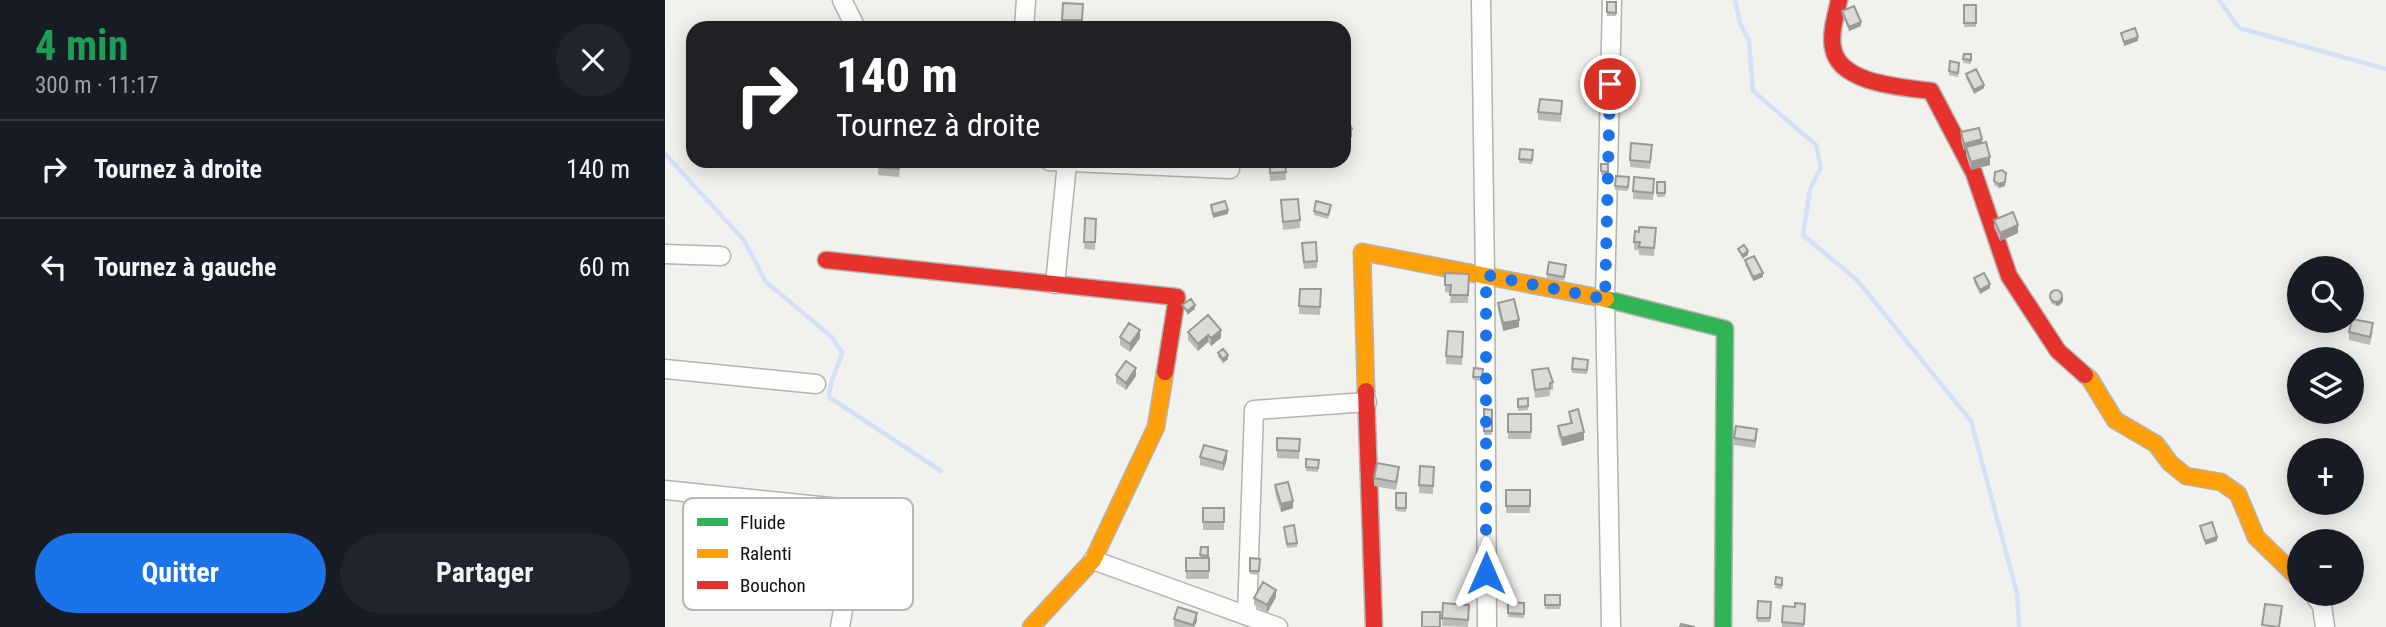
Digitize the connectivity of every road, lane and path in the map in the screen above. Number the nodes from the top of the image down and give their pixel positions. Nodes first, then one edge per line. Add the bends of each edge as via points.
1 (842, 0) edge
2 (1026, 0) edge
3 (1481, 0) edge
4 (1612, 0) edge
5 (1839, 0) edge
6 (852, 21) edge
7 (1024, 21) edge
8 (1067, 168) edge
9 (1203, 168) edge
10 (1230, 169) dead end
11 (665, 254) edge
12 (721, 256) dead end
13 (826, 260) dead end
14 (1486, 275) junction
15 (1055, 284) junction
16 (1605, 299) junction
17 (665, 369) edge
18 (816, 384) dead end
19 (1367, 402) junction
20 (665, 489) edge
21 (748, 498) edge
22 (1093, 560) junction
23 (2287, 567) edge
24 (2322, 606) edge
25 (1247, 616) junction
26 (1031, 627) edge
27 (1278, 627) edge
28 (1374, 627) edge
29 (1487, 627) edge
30 (1611, 627) edge
31 (1723, 627) edge
32 (2325, 627) edge

1 - 6 street
2 - 7 street
3 - 14 street
4 - 16 street
5 - 23 street via 1832,35 1834,55 1846,71 1874,82 1931,90 1974,173 2009,276 2058,351 2090,379 2115,420 2156,444 2186,476 2221,482 2238,494 2256,537
8 - 15 street
9 - 10 street
11 - 12 street
13 - 15 street
14 - 16 street
14 - 19 street via 1362,252
14 - 29 street
15 - 22 street via 1177,297 1156,427
16 - 30 street
16 - 31 street via 1725,329
17 - 18 street
19 - 25 street via 1254,410
19 - 28 street
20 - 21 street
22 - 25 street
22 - 26 street
24 - 32 street
25 - 27 street

